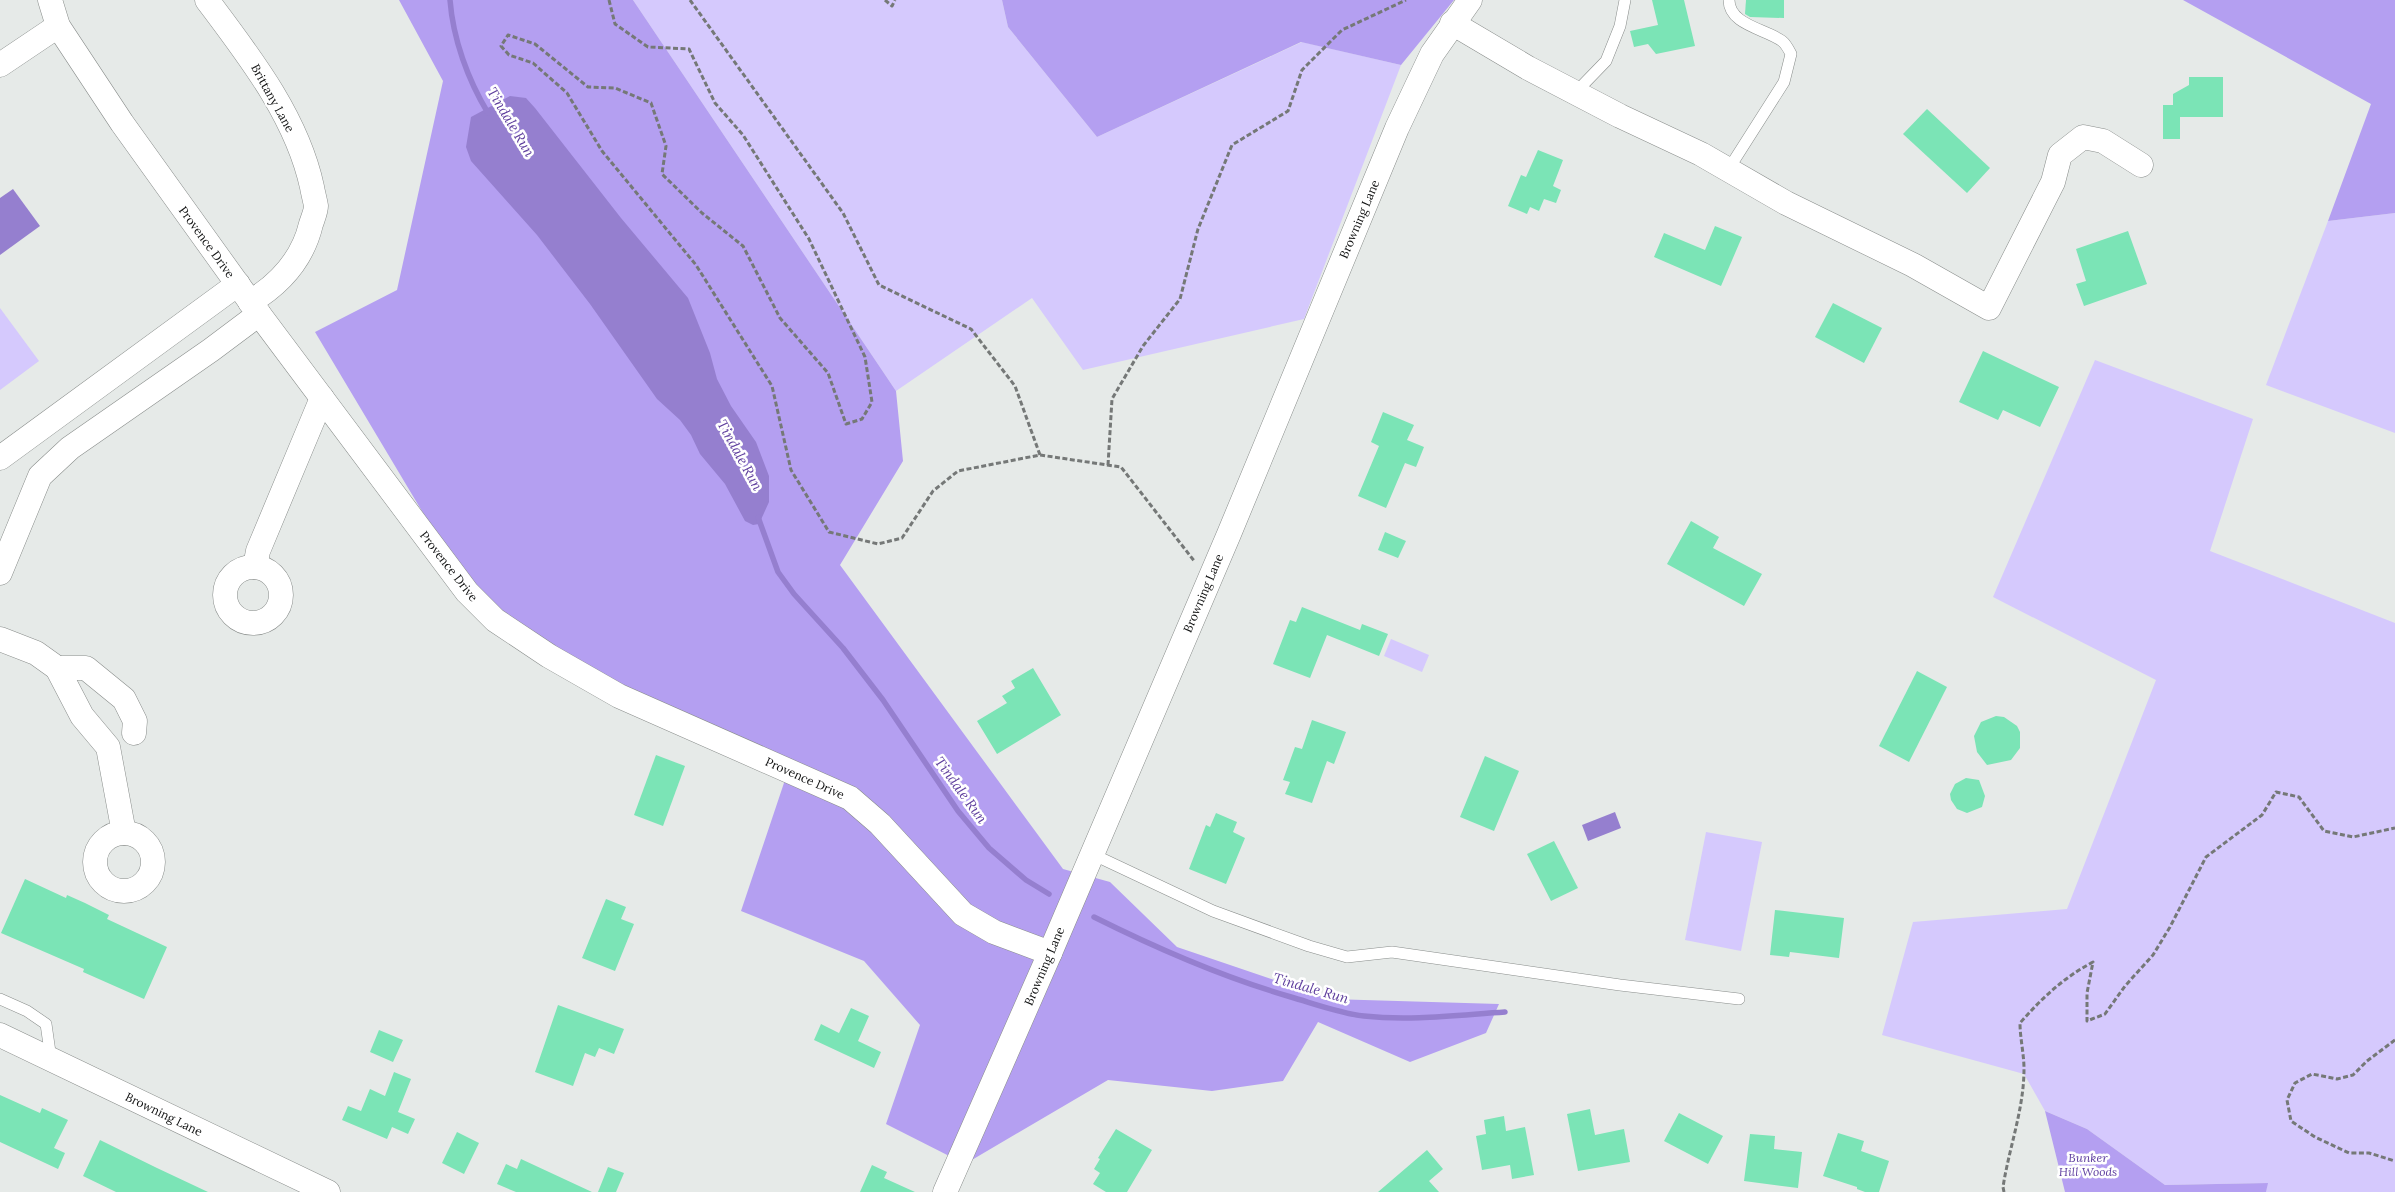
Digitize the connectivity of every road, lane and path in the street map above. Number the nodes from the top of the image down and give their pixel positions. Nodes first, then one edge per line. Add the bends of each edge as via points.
1 (50, 0) edge
2 (207, 0) edge
3 (609, 0) edge
4 (690, 0) edge
5 (885, 0) edge
6 (896, 0) edge
7 (1406, 0) edge
8 (1470, 0) edge
9 (1625, 0) edge
10 (1729, 0) edge
11 (1452, 24) junction
12 (58, 26) junction
13 (0, 65) edge
14 (1575, 93) junction
15 (2141, 165) dead end
16 (1728, 170) junction
17 (249, 300) junction
18 (322, 398) junction
19 (1040, 455) junction
20 (0, 458) edge
21 (1108, 465) junction
22 (255, 567) dead end
23 (0, 573) edge
24 (1209, 580) junction
25 (0, 639) edge
26 (57, 668) junction
27 (134, 732) dead end
28 (2395, 828) edge
29 (124, 833) dead end
30 (1092, 854) junction
31 (1050, 953) junction
32 (0, 999) edge
33 (1739, 999) dead end
34 (0, 1035) edge
35 (2395, 1040) edge
36 (51, 1059) junction
37 (2395, 1161) edge
38 (328, 1192) edge
39 (946, 1192) edge
40 (2004, 1192) edge

1 - 12 street, Provence Drive
2 - 17 street, Brittany Lane via 252,60 287,120 308,169 316,206 308,238 291,268 267,292
3 - 19 path via 615,24 648,47 689,49 715,103 743,135 809,239 865,357 872,402 862,419 846,424 828,373 780,318 743,246 702,213 662,174 666,146 651,103 615,88 588,87 535,44 508,35 501,46 509,55 533,63 568,93 602,151 696,265 772,386 791,470 829,532 878,544 902,538 933,490 958,471
4 - 19 path via 843,213 879,285 971,329 1015,386
5 - 6 path via 892,6
7 - 21 path via 1342,30 1302,70 1288,111 1232,145 1198,229 1180,299 1143,346 1112,399
8 - 11 street, Browning Lane
9 - 14 lane via 1620,26 1606,60
10 - 16 lane via 1729,6 1741,22 1762,29 1784,42 1791,54 1784,82
11 - 14 street
11 - 24 street, Browning Lane via 1432,54 1397,128
12 - 13 street
12 - 17 street, Provence Drive via 122,123
14 - 16 street
15 - 16 street via 2103,141 2083,137 2060,155 2054,182 1989,308
17 - 18 street, Provence Drive
17 - 20 street
17 - 23 street via 211,350 70,448 40,476
18 - 22 street via 258,551
18 - 31 street, Provence Drive via 466,592 494,620 619,696 850,798 880,824 963,914 994,932
19 - 21 path
21 - 24 path via 1121,467
24 - 30 street, Browning Lane
25 - 26 street via 36,653
26 - 27 street via 86,668 124,698 135,721
26 - 29 street via 82,716 108,746
28 - 40 path via 2353,837 2324,831 2299,797 2276,792 2262,815 2206,857 2153,955 2105,1014 2086,1020 2093,962 2046,994 2020,1023 2024,1068
30 - 31 street, Browning Lane
30 - 33 lane via 1213,912 1347,956 1392,952
31 - 39 street, Browning Lane
32 - 36 lane via 46,1024
34 - 36 street, Browning Lane
35 - 37 path via 2353,1075 2337,1078 2312,1074 2295,1083 2287,1100 2291,1121 2315,1137 2349,1153 2369,1153
36 - 38 street, Browning Lane

